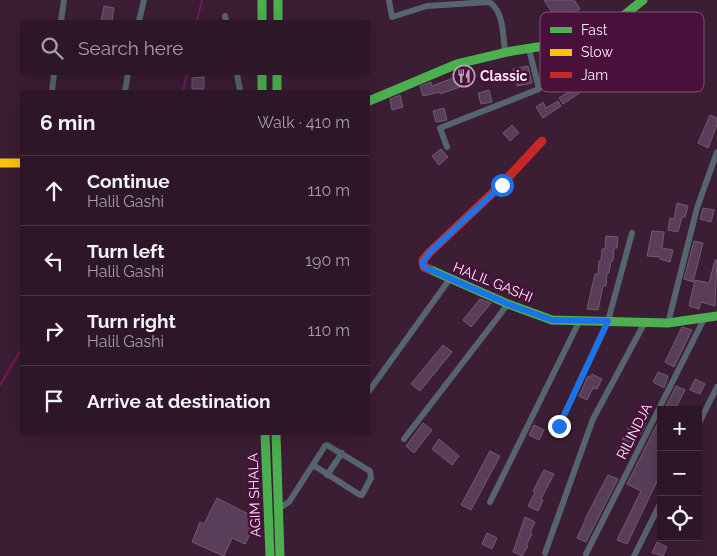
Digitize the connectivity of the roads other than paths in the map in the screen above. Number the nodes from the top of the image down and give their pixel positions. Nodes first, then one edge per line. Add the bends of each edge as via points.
1 (64, 0) edge
2 (144, 0) edge
3 (262, 0) edge
4 (278, 0) edge
5 (389, 0) edge
6 (643, 0) edge
7 (427, 3) edge
8 (628, 12) edge
9 (61, 20) edge
10 (139, 20) edge
11 (262, 20) edge
12 (278, 20) edge
13 (540, 47) edge
14 (529, 49) junction
15 (504, 52) junction
16 (54, 75) edge
17 (128, 75) edge
18 (237, 75) edge
19 (262, 75) edge
20 (277, 75) edge
21 (52, 90) edge
22 (125, 90) edge
23 (240, 90) edge
24 (262, 90) edge
25 (277, 90) edge
26 (370, 101) edge
27 (542, 141) dead end
28 (447, 148) dead end
29 (717, 152) edge
30 (0, 163) edge
31 (20, 163) edge
32 (632, 233) dead end
33 (449, 280) junction
34 (508, 304) junction
35 (717, 316) edge
36 (704, 319) junction
37 (580, 320) junction
38 (608, 321) junction
39 (645, 322) junction
40 (668, 323) junction
41 (717, 387) edge
42 (370, 390) edge
43 (702, 417) edge
44 (559, 426) dead end
45 (265, 435) edge
46 (276, 435) edge
47 (404, 439) dead end
48 (342, 453) junction
49 (313, 465) junction
50 (328, 475) junction
51 (490, 502) dead end
52 (278, 509) junction
53 (657, 510) edge
54 (545, 553) dead end
55 (586, 554) dead end
56 (270, 556) edge
57 (280, 556) edge
58 (634, 556) edge

1 - 9 street
2 - 10 street
3 - 11 street
4 - 12 street
5 - 7 street via 392,17
6 - 8 street
7 - 15 street via 481,2 495,5
13 - 14 street
14 - 15 street
14 - 28 street via 539,89 440,128
15 - 26 street via 458,64
16 - 21 street
17 - 22 street
18 - 23 street
19 - 24 street
20 - 25 street
27 - 33 street, HALIL GASHI via 502,185 423,260 424,267
29 - 40 street via 697,208
30 - 31 street
32 - 38 street
33 - 34 street, HALIL GASHI
33 - 42 street
34 - 37 street, HALIL GASHI via 552,320
34 - 47 street
35 - 36 street, HALIL GASHI
36 - 40 street, HALIL GASHI
36 - 55 street, RILINDJA
37 - 38 street, HALIL GASHI
37 - 51 street
38 - 39 street, HALIL GASHI
38 - 44 street
39 - 40 street, HALIL GASHI
39 - 54 street via 593,419
41 - 43 street
45 - 56 street, AGIM SHALA
46 - 52 street, AGIM SHALA
48 - 49 street via 327,445
48 - 50 street
48 - 50 street via 372,474 362,495
49 - 50 street
49 - 52 street via 289,502
52 - 57 street, AGIM SHALA
53 - 58 street

